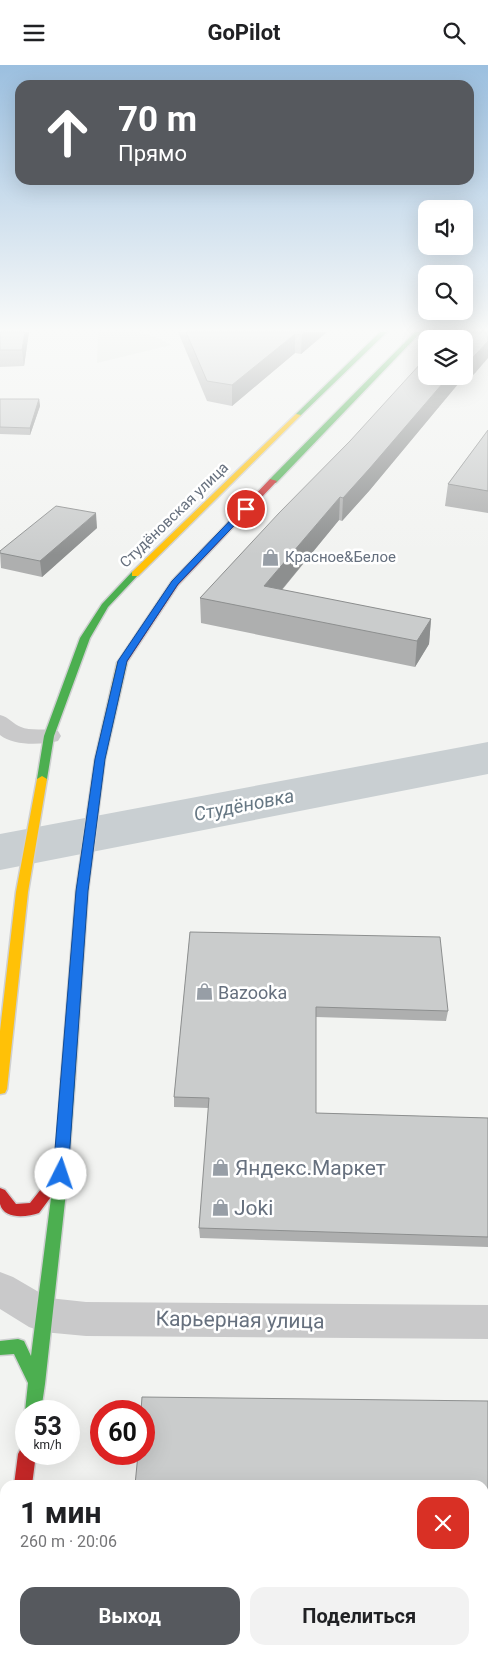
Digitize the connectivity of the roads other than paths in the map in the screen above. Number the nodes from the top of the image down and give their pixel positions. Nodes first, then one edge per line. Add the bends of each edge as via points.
1 (307, 406) edge
2 (346, 406) edge
3 (5, 734) edge
4 (47, 748) junction
5 (0, 1089) edge
6 (61, 1174) junction
7 (0, 1194) edge
8 (0, 1289) edge
9 (43, 1315) junction
10 (488, 1322) edge
11 (0, 1348) edge
12 (37, 1385) junction
13 (35, 1400) edge
14 (26, 1465) edge
15 (24, 1480) edge

1 - 4 main road, Студёновская улица via 105,606 85,638
2 - 6 main road via 175,583 122,661 100,759 82,891
3 - 4 street
4 - 5 main road, Студёновская улица via 22,891
6 - 7 main road via 34,1209 12,1210
6 - 9 main road
8 - 9 street, Карьерная улица
9 - 10 street, Карьерная улица via 86,1319
9 - 12 main road
11 - 12 main road via 18,1346
12 - 13 main road
14 - 15 main road

